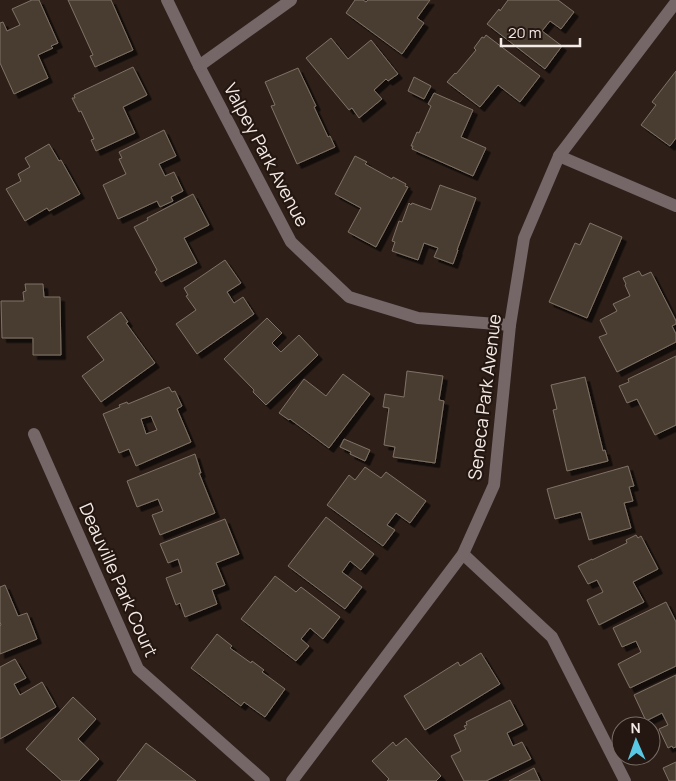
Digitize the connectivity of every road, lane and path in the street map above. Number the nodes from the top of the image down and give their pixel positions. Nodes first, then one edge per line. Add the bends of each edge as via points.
1 (167, 0) edge
2 (291, 0) edge
3 (676, 2) edge
4 (199, 66) junction
5 (559, 156) junction
6 (676, 206) edge
7 (510, 325) junction
8 (34, 434) dead end
9 (462, 554) junction
10 (264, 781) edge
11 (292, 781) edge
12 (625, 781) edge

1 - 4 street, Valpey Park Avenue
2 - 4 street
3 - 5 street, Seneca Park Avenue
4 - 7 street, Valpey Park Avenue via 291,242 350,297 418,318
5 - 6 street
5 - 7 street, Seneca Park Avenue via 524,238
7 - 9 street, Seneca Park Avenue via 494,485
8 - 10 street, Deauville Park Court via 138,670
9 - 11 street, Seneca Park Avenue
9 - 12 street via 552,637

